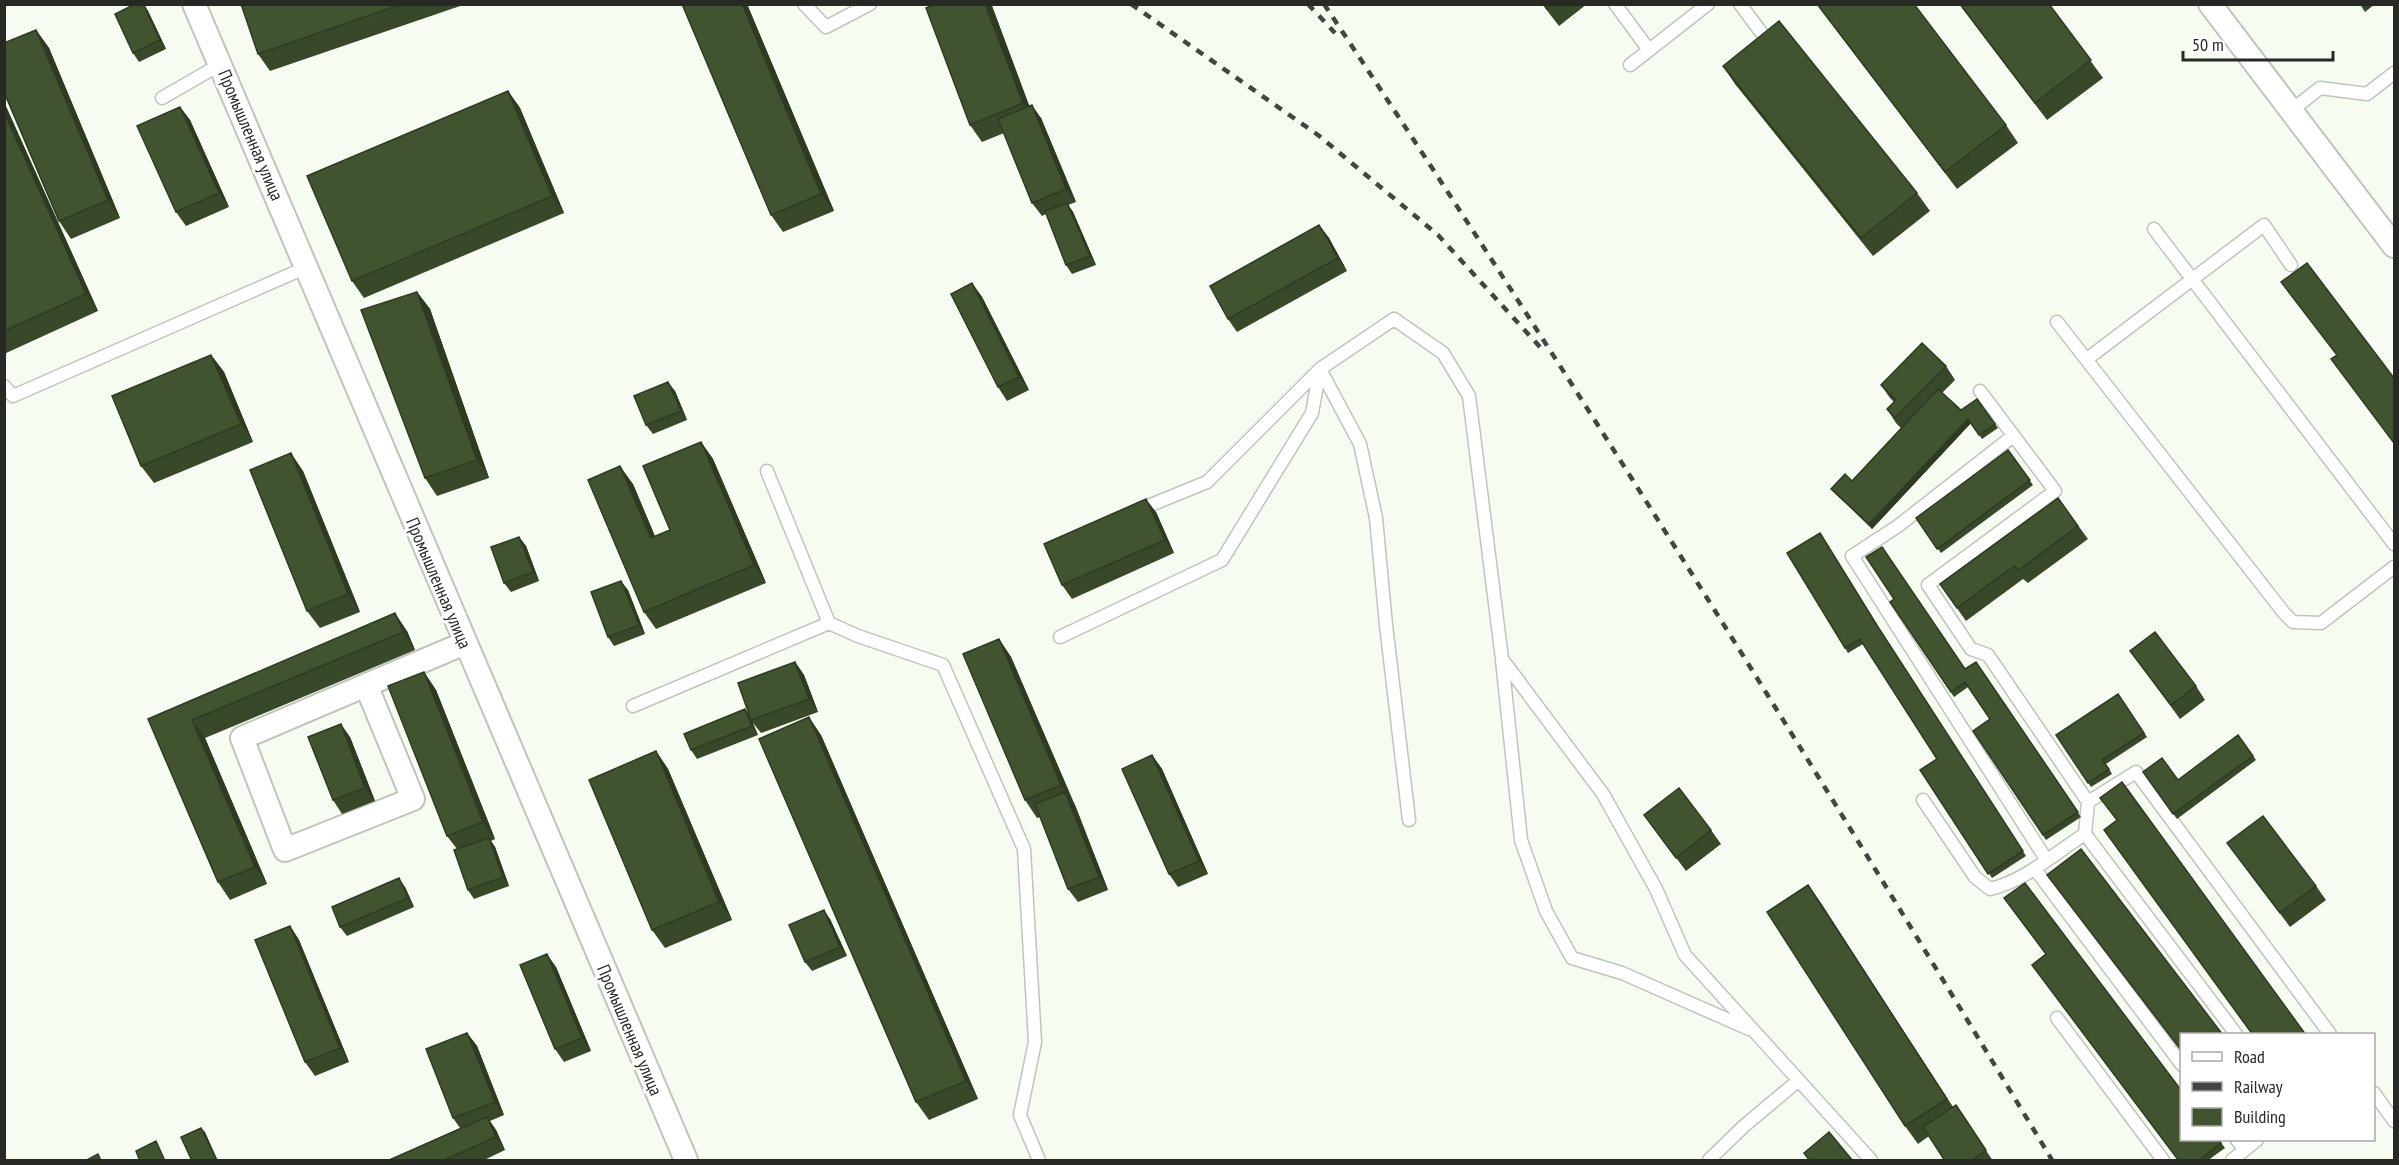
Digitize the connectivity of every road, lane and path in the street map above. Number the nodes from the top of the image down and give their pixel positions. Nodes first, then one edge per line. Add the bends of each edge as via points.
1 (194, 4) edge
2 (804, 4) edge
3 (870, 4) edge
4 (1615, 4) edge
5 (1708, 4) edge
6 (1740, 4) edge
7 (2210, 4) edge
8 (1649, 50) junction
9 (1776, 51) edge
10 (221, 64) junction
11 (1630, 65) dead end
12 (2394, 73) edge
13 (162, 98) dead end
14 (2292, 110) junction
15 (2154, 229) dead end
16 (2394, 246) edge
17 (2291, 266) dead end
18 (307, 267) junction
19 (2194, 280) junction
20 (2057, 322) dead end
21 (2087, 359) junction
22 (1320, 369) junction
23 (4, 386) edge
24 (1980, 391) dead end
25 (2013, 436) junction
26 (767, 471) dead end
27 (1119, 518) edge
28 (2394, 544) edge
29 (2394, 567) edge
30 (829, 623) junction
31 (1060, 637) dead end
32 (465, 643) junction
33 (1502, 659) junction
34 (366, 685) junction
35 (633, 706) dead end
36 (1923, 800) dead end
37 (2088, 802) junction
38 (1409, 820) dead end
39 (2085, 834) junction
40 (2046, 859) junction
41 (2035, 869) junction
42 (2057, 1018) dead end
43 (1753, 1030) junction
44 (2234, 1033) edge
45 (2329, 1033) edge
46 (2180, 1064) edge
47 (1799, 1080) junction
48 (2375, 1095) edge
49 (2394, 1121) edge
50 (2238, 1141) edge
51 (2256, 1141) edge
52 (2245, 1150) junction
53 (686, 1161) edge
54 (1039, 1161) edge
55 (1708, 1161) edge
56 (1872, 1161) edge
57 (2163, 1161) edge
58 (2232, 1161) edge

1 - 10 street, Промышленная улица
2 - 3 lane via 826,27
4 - 8 lane
5 - 8 lane
6 - 9 lane
7 - 14 street
8 - 11 lane
10 - 13 lane
10 - 18 street, Промышленная улица
12 - 14 lane via 2367,94 2320,88
14 - 16 street
15 - 19 lane
17 - 19 lane via 2264,225
18 - 23 lane via 13,396
18 - 32 street, Промышленная улица
19 - 21 lane
19 - 28 lane
20 - 21 lane
21 - 29 lane via 2293,622 2321,623
22 - 27 lane via 1207,482
22 - 31 lane via 1312,413 1222,560
22 - 33 lane via 1394,319 1443,353 1469,396
22 - 38 lane via 1360,444 1376,518
24 - 25 lane
25 - 37 lane via 2055,492 1928,585 1971,649 1988,655
25 - 40 lane via 1898,526 1852,556
26 - 30 lane
30 - 35 lane
30 - 54 lane via 943,665 1024,849 1035,1042 1020,1115
32 - 34 street
32 - 53 street, Промышленная улица
33 - 43 lane via 1604,794 1656,889 1685,955
33 - 43 lane via 1521,840 1546,911 1572,958 1622,972
34 - 34 street via 242,738 285,850 413,799
36 - 41 lane via 1974,877 1990,889
37 - 39 lane
37 - 45 lane via 2136,772
39 - 40 lane
39 - 44 lane
40 - 41 lane
41 - 46 lane
42 - 57 lane
43 - 47 lane
47 - 55 lane
47 - 56 lane
48 - 49 lane
50 - 52 lane
51 - 52 lane
52 - 58 lane

